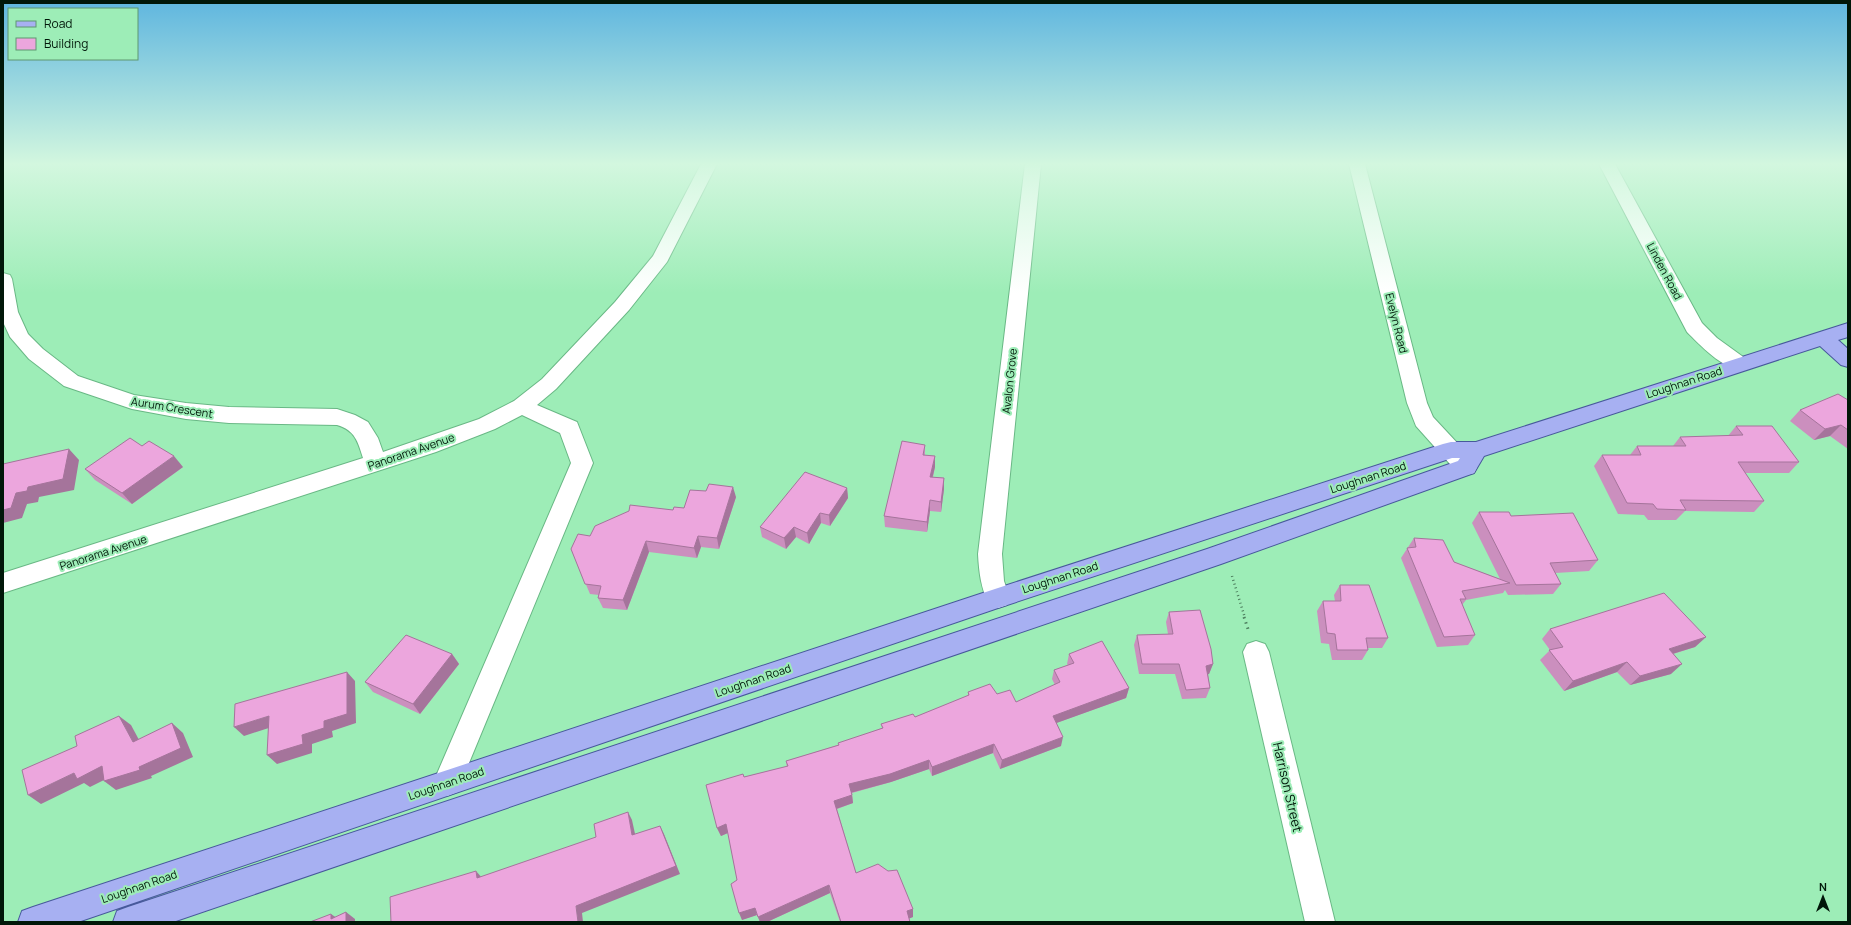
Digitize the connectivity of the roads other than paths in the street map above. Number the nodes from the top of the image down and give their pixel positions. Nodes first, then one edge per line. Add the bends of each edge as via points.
1 (688, 207) edge
2 (1028, 207) edge
3 (1368, 207) edge
4 (1630, 207) edge
5 (3, 279) edge
6 (1848, 330) edge
7 (1824, 338) junction
8 (1848, 360) edge
9 (1739, 364) junction
10 (521, 406) junction
11 (1464, 456) junction
12 (376, 463) junction
13 (3, 583) edge
14 (998, 598) junction
15 (1256, 652) road end
16 (447, 783) junction
17 (33, 922) edge
18 (128, 922) edge
19 (1320, 922) edge

1 - 10 street, Panorama Avenue via 661,258 622,306 549,384
2 - 14 street, Avalon Grove via 990,554 992,581
3 - 11 street, Evelyn Road via 1417,403 1424,421
4 - 9 street, Linden Road via 1694,327 1710,343
5 - 12 street, Aurum Crescent via 8,312 20,337 36,354 71,381 132,402 186,411 228,415 337,416 353,421 364,430
6 - 7 main road, Loughnan Road
7 - 8 main road
7 - 9 main road, Loughnan Road
9 - 11 main road, Loughnan Road
10 - 12 street, Panorama Avenue via 487,424
10 - 16 street via 569,428 582,463
11 - 14 main road, Loughnan Road
11 - 18 main road, Loughnan Road via 1213,557
12 - 13 street, Panorama Avenue
14 - 16 main road, Loughnan Road
15 - 19 street, Harrison Street
16 - 17 main road, Loughnan Road

